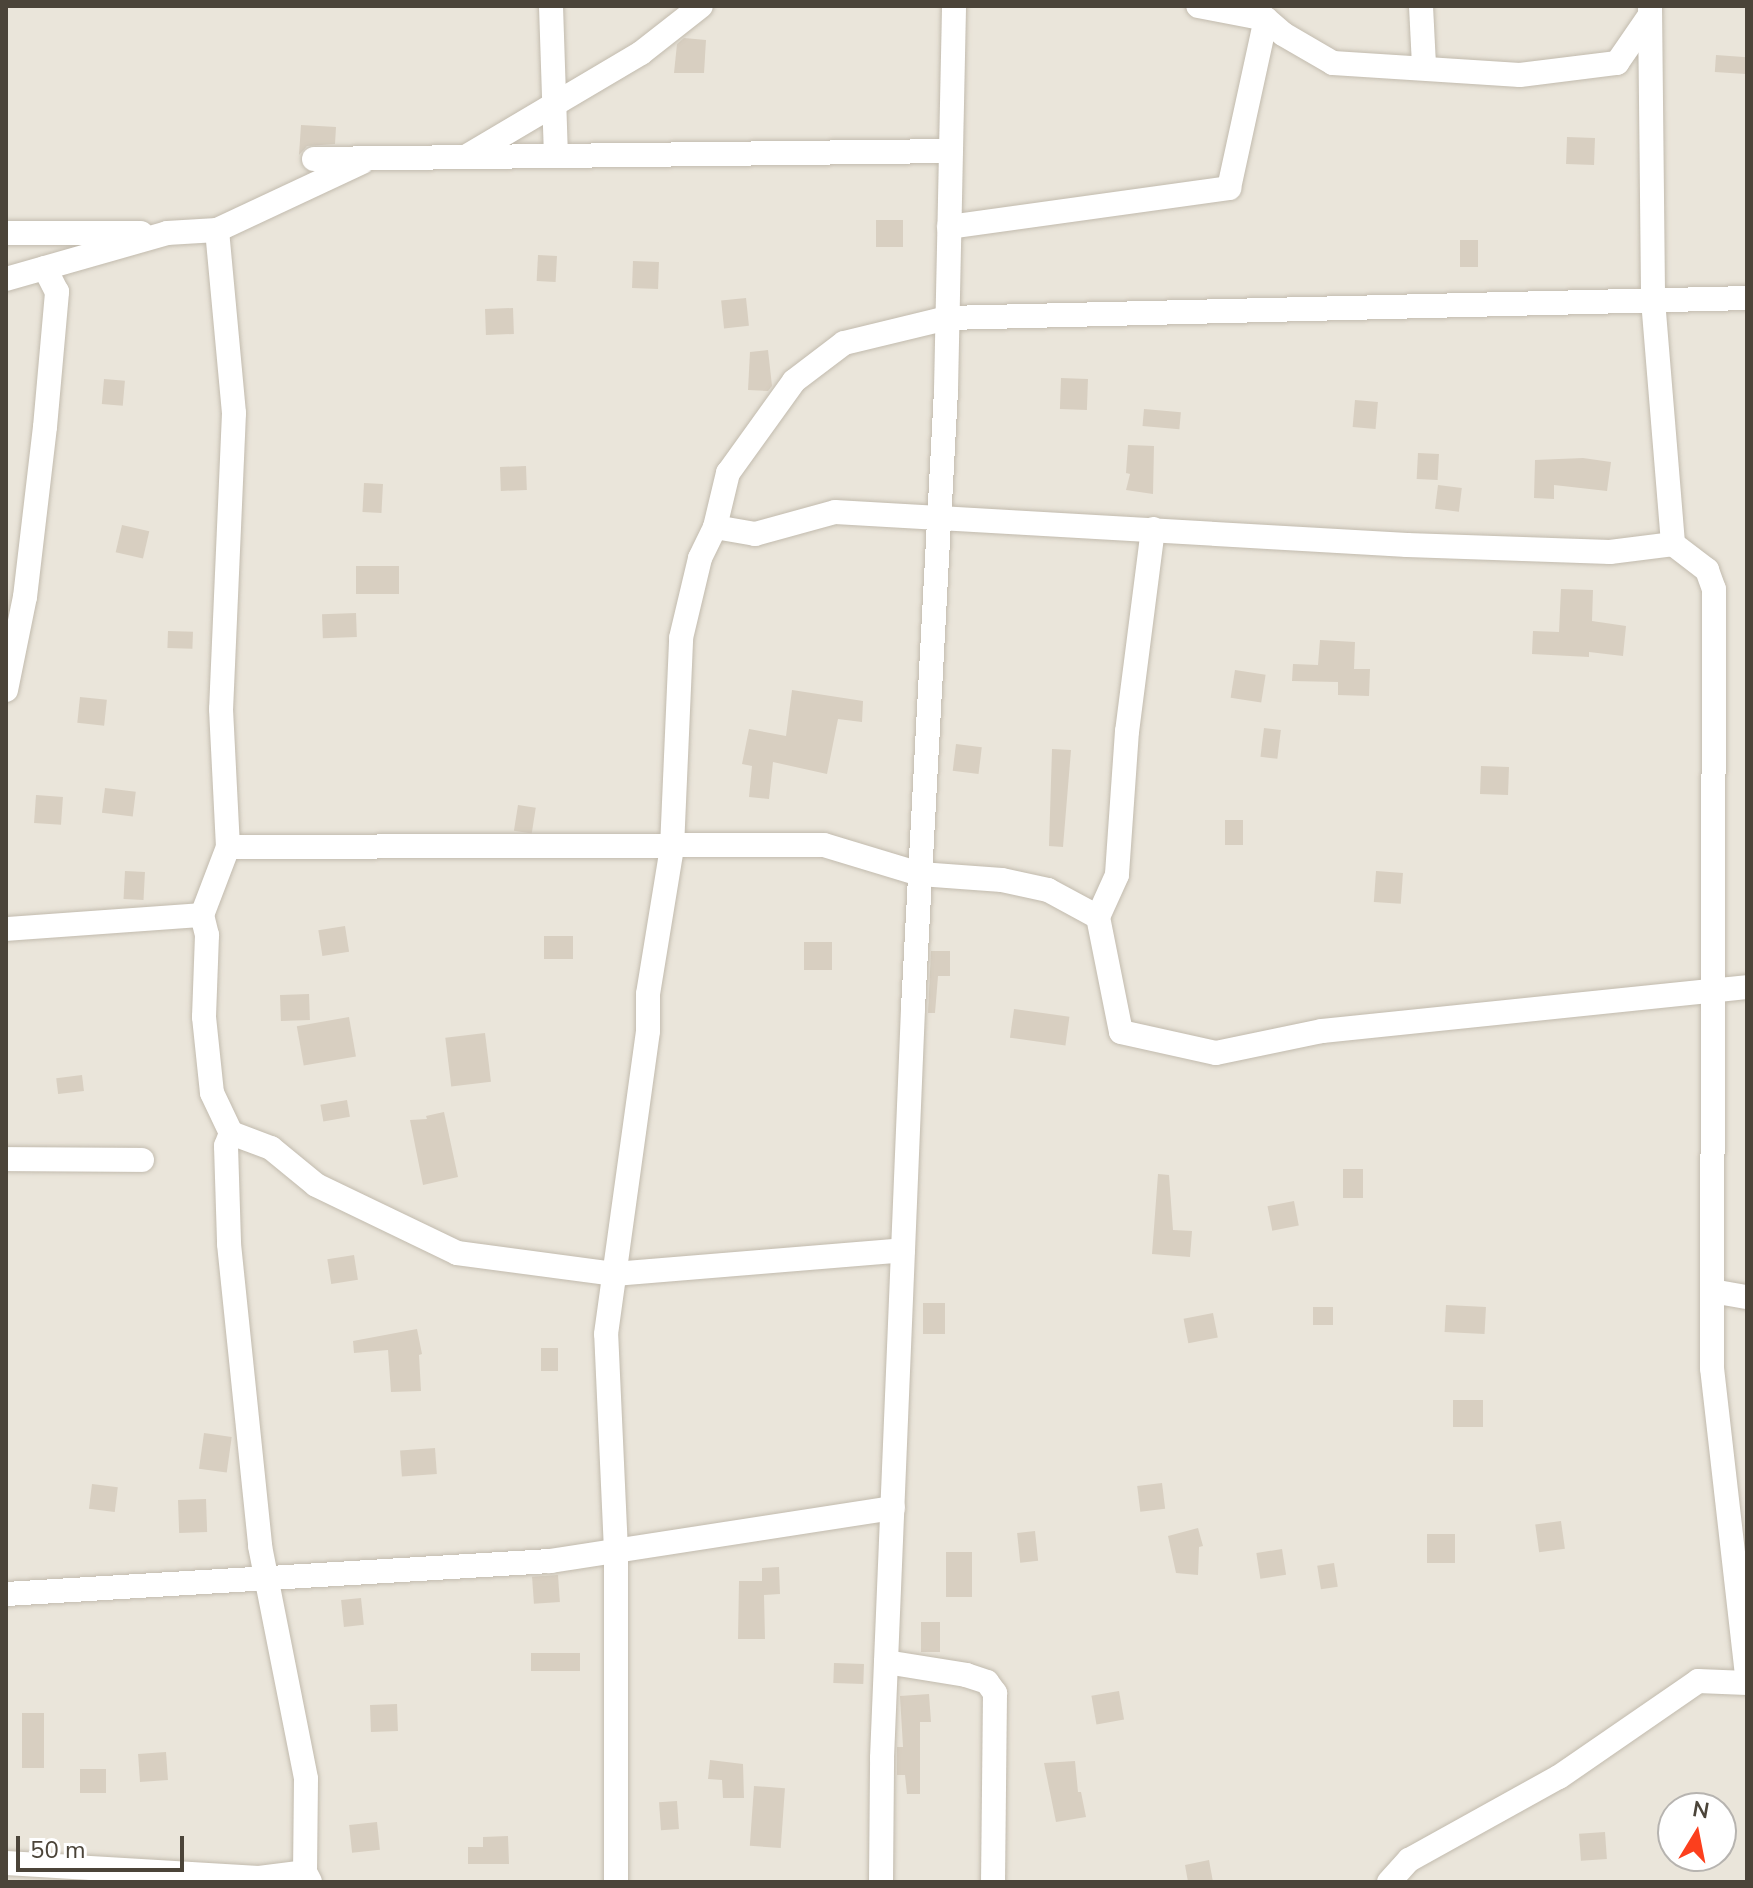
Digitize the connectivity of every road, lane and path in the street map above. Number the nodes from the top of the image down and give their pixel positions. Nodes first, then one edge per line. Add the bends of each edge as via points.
1 (551, 6) edge
2 (701, 6) edge
3 (954, 6) edge
4 (1198, 6) edge
5 (1421, 6) edge
6 (1650, 10) edge
7 (1278, 20) edge
8 (1424, 66) junction
9 (554, 105) junction
10 (951, 151) junction
11 (556, 156) junction
12 (465, 157) junction
13 (314, 159) dead end
14 (369, 159) junction
15 (949, 227) junction
16 (217, 230) junction
17 (6, 233) edge
18 (167, 233) junction
19 (45, 268) junction
20 (6, 279) edge
21 (1747, 298) edge
22 (1653, 300) junction
23 (947, 318) junction
24 (939, 515) junction
25 (715, 527) junction
26 (1153, 529) junction
27 (1673, 544) junction
28 (6, 690) edge
29 (228, 847) junction
30 (672, 848) junction
31 (920, 874) junction
32 (202, 915) junction
33 (1098, 917) junction
34 (6, 929) edge
35 (1747, 987) edge
36 (1713, 992) junction
37 (231, 1133) junction
38 (6, 1159) edge
39 (142, 1160) dead end
40 (903, 1250) junction
41 (614, 1274) junction
42 (1712, 1291) junction
43 (1747, 1297) edge
44 (1736, 1488) edge
45 (893, 1508) junction
46 (616, 1551) junction
47 (268, 1578) junction
48 (6, 1594) edge
49 (886, 1662) junction
50 (1747, 1675) edge
51 (1747, 1683) edge
52 (6, 1863) edge
53 (308, 1877) edge
54 (616, 1882) edge
55 (881, 1882) edge
56 (993, 1882) edge
57 (1389, 1882) edge

1 - 9 street
2 - 9 street via 641,53
3 - 10 street
4 - 7 street
5 - 8 street
6 - 8 street via 1617,63 1520,75
6 - 22 street
7 - 8 street via 1333,63
7 - 15 street via 1229,188
9 - 11 street
9 - 12 street
10 - 11 street
10 - 15 street
11 - 12 street
12 - 14 street
13 - 14 street
14 - 16 street
15 - 23 street
16 - 18 street
16 - 29 street via 234,413 221,709
17 - 18 street
18 - 19 street
19 - 20 street
19 - 28 street via 57,292 48,397 25,597
21 - 22 street
22 - 23 street
22 - 27 street
23 - 24 street
23 - 25 street via 844,343 794,381 728,473
24 - 25 street via 835,512 755,534
24 - 26 street
24 - 31 street
25 - 30 street via 700,558 681,638
26 - 27 street via 1594,551
26 - 33 street via 1127,731 1117,875
27 - 36 street via 1707,570 1714,589
29 - 30 street
29 - 32 street
30 - 31 street via 824,845
30 - 41 street via 648,994 648,1031
31 - 33 street via 1002,880 1048,890
31 - 40 street
32 - 34 street
32 - 37 street via 212,1093
33 - 36 street via 1121,1032 1216,1053 1322,1031
35 - 36 street
36 - 42 street
37 - 41 street via 271,1148 316,1185 457,1253
37 - 47 street via 226,1146 229,1244 260,1546
38 - 39 street
40 - 41 street
40 - 45 street
41 - 46 street via 606,1334
42 - 43 street
42 - 44 street via 1712,1368
44 - 50 street
45 - 46 street
45 - 49 street
46 - 47 street via 550,1561
46 - 54 street
47 - 48 street
47 - 53 street via 306,1779
49 - 55 street
49 - 56 street via 966,1675 987,1682 995,1693
51 - 57 street via 1698,1681 1559,1777 1409,1860
52 - 53 street

